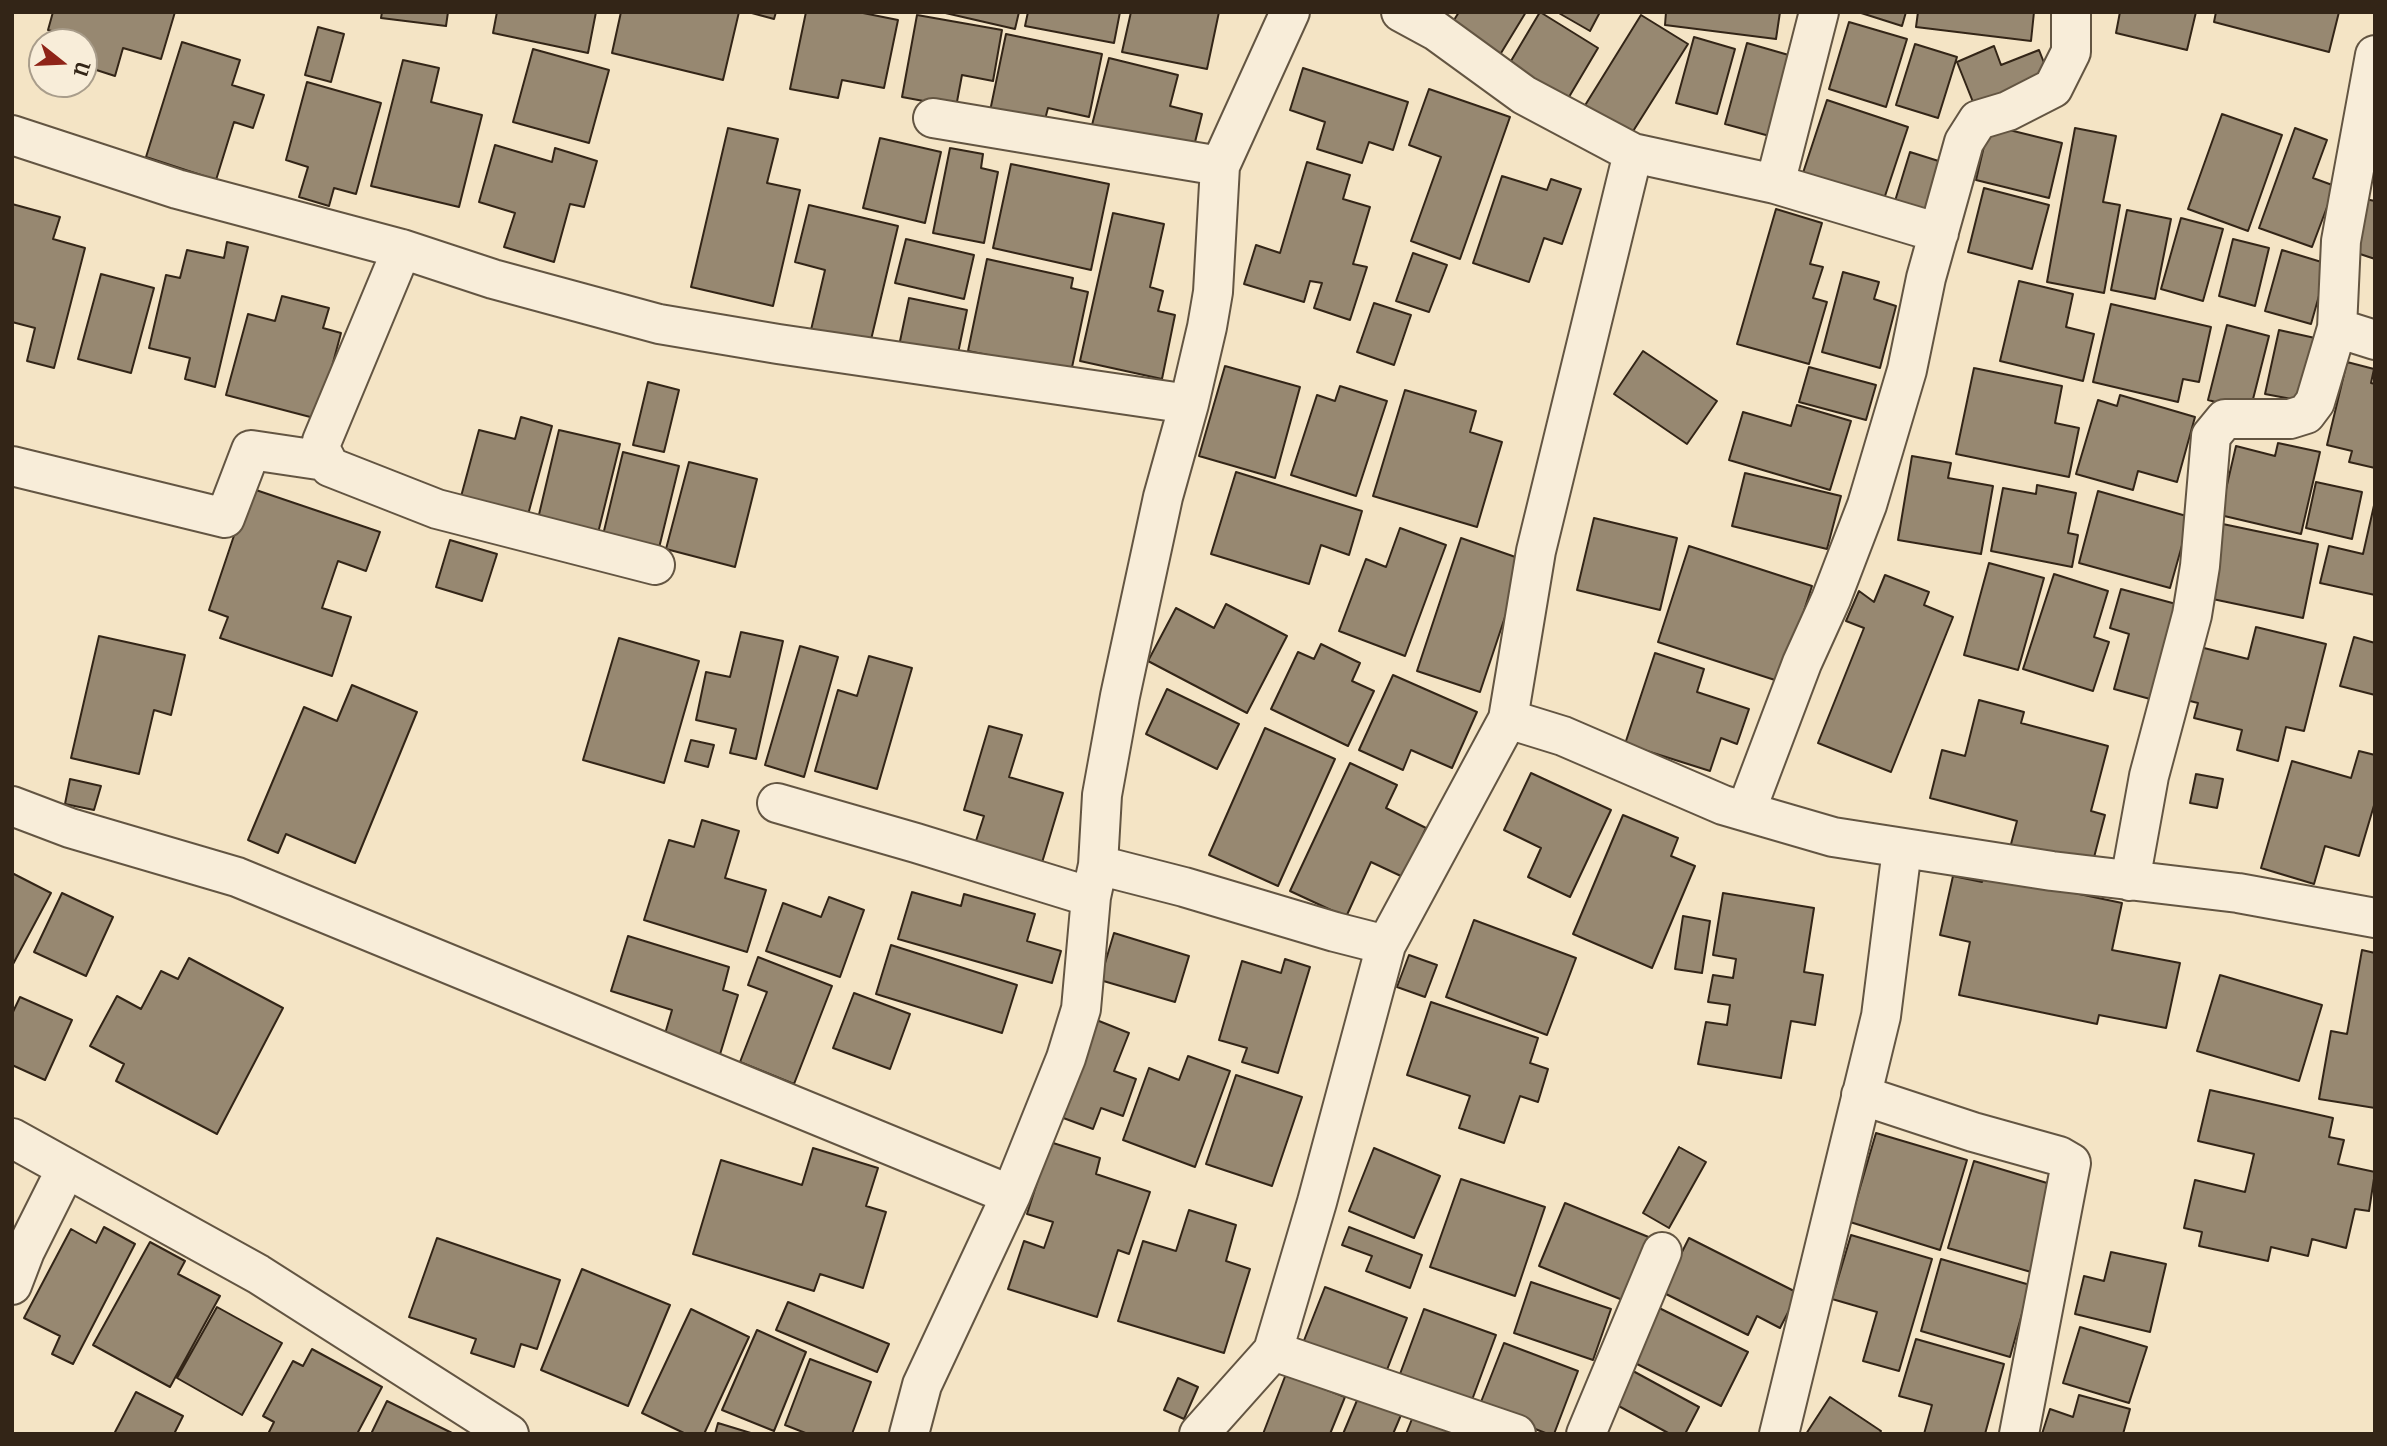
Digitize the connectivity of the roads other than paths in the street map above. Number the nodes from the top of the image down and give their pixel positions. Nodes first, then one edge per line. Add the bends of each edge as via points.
1 (1290, 12) edge
2 (1401, 12) edge
3 (1819, 12) edge
4 (2071, 12) edge
5 (2375, 55) edge
6 (933, 118) dead end
7 (12, 135) edge
8 (1633, 153) junction
9 (1220, 166) junction
10 (1775, 184) junction
11 (1939, 233) junction
12 (402, 249) junction
13 (2337, 328) junction
14 (2375, 340) edge
15 (1189, 404) junction
16 (325, 461) junction
17 (12, 466) edge
18 (655, 565) dead end
19 (1508, 719) junction
20 (777, 803) dead end
21 (12, 806) edge
22 (1746, 811) junction
23 (1902, 849) junction
24 (1094, 881) junction
25 (2130, 881) junction
26 (2375, 918) edge
27 (1386, 945) junction
28 (1861, 1095) junction
29 (12, 1138) edge
30 (66, 1169) junction
31 (1011, 1195) junction
32 (1662, 1252) dead end
33 (12, 1285) edge
34 (1273, 1351) junction
35 (509, 1434) edge
36 (909, 1434) edge
37 (1199, 1434) edge
38 (1516, 1434) edge
39 (1586, 1434) edge
40 (1779, 1434) edge
41 (2019, 1434) edge

1 - 9 street
2 - 8 street via 1436,31 1524,95
3 - 10 street
4 - 11 street via 2071,52 2053,88 1978,120 1964,142
5 - 13 street via 2341,241
6 - 9 street
7 - 12 street via 177,189
8 - 10 street
8 - 19 street via 1536,551
9 - 15 street via 1213,292
10 - 11 street
11 - 22 street via 1907,370 1867,505
12 - 15 street via 659,324
12 - 16 street via 322,441
13 - 14 street
13 - 25 street via 2315,402 2306,414 2290,419 2225,419 2211,436 2192,615 2149,776
15 - 24 street via 1163,497 1120,696 1102,795
16 - 17 street via 251,450 225,518
16 - 18 street via 337,471 437,509
19 - 22 street via 1563,736
19 - 27 street
20 - 24 street via 916,843
21 - 31 street via 237,877
22 - 23 street via 1833,837
23 - 25 street
23 - 28 street via 1881,1016
24 - 27 street via 1184,887
24 - 31 street via 1081,1009
25 - 26 street via 2238,893
27 - 34 street
28 - 40 street
28 - 41 street via 2071,1163
29 - 30 street
30 - 33 street
30 - 35 street via 258,1274
31 - 36 street via 922,1385
32 - 39 street
34 - 37 street
34 - 38 street

